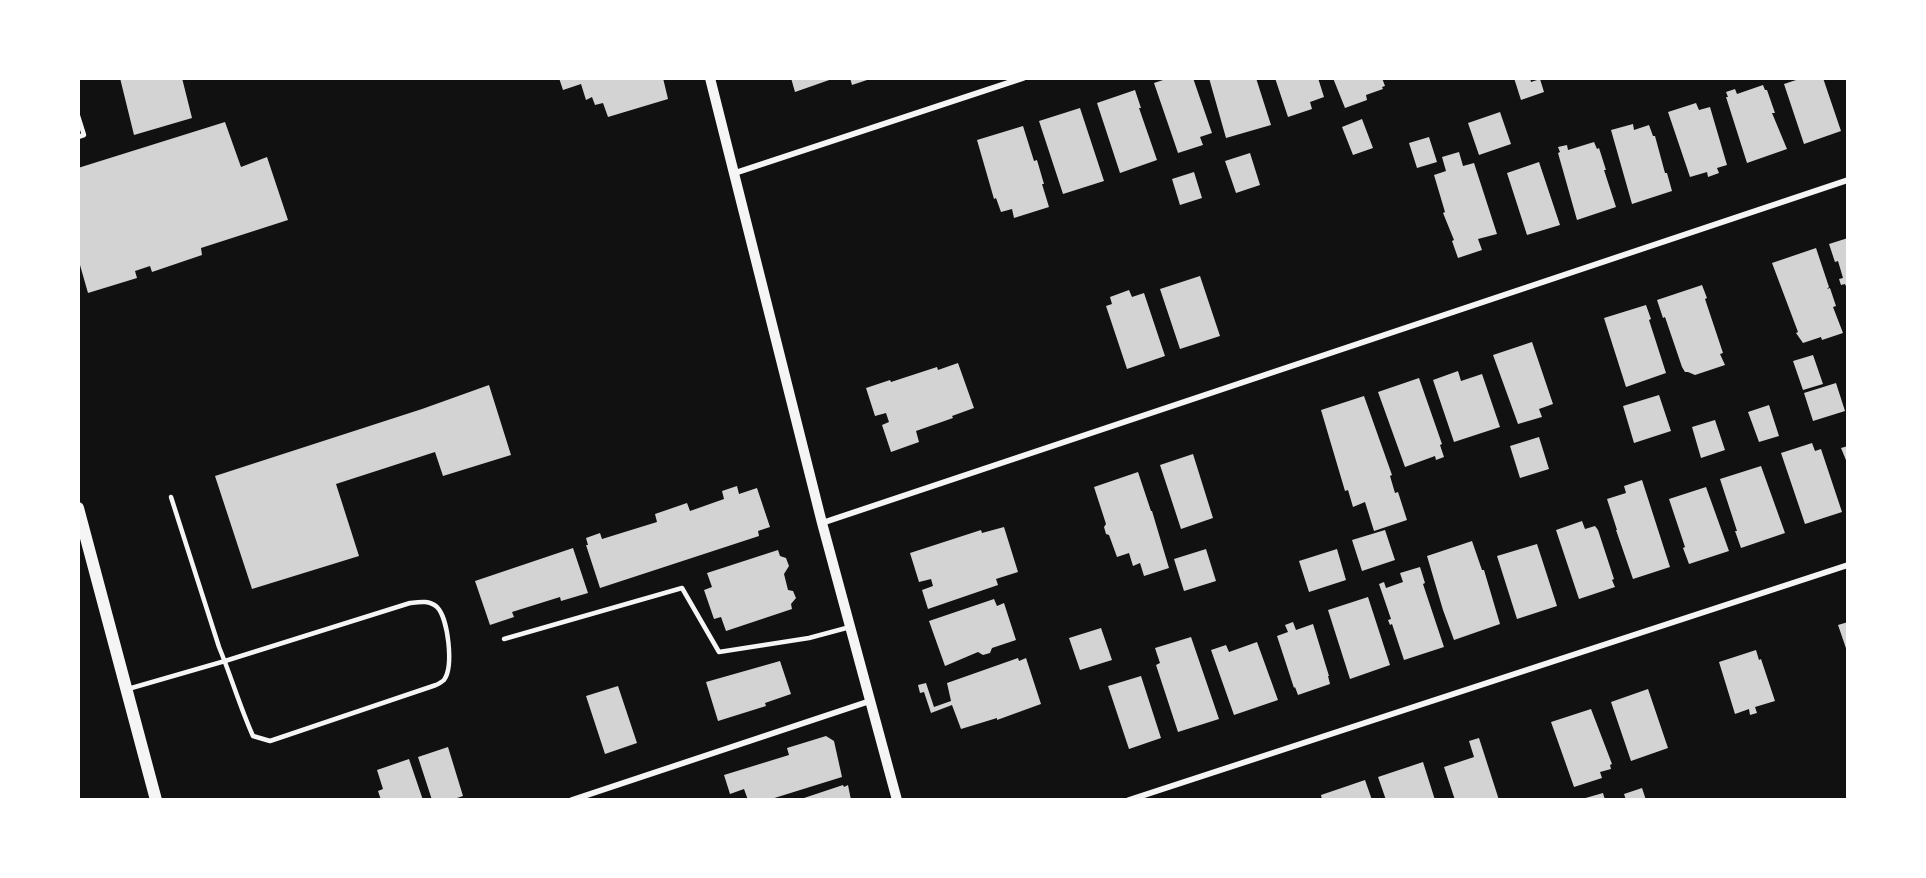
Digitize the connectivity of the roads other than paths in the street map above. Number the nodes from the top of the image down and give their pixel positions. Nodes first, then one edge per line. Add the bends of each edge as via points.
1 (710, 78) edge
2 (1023, 78) edge
3 (78, 116) edge
4 (78, 137) edge
5 (735, 173) junction
6 (1848, 180) edge
7 (171, 497) dead end
8 (78, 508) edge
9 (822, 523) junction
10 (1848, 564) edge
11 (850, 627) junction
12 (504, 639) dead end
13 (225, 661) junction
14 (126, 690) junction
15 (870, 701) junction
16 (156, 800) edge
17 (572, 800) edge
18 (897, 800) edge
19 (1129, 800) edge

1 - 5 street
2 - 5 street
3 - 4 lane via 84,135
5 - 9 street
6 - 9 street
7 - 13 lane
8 - 14 main road
9 - 11 street
10 - 19 street
11 - 12 lane via 809,638 719,652 682,588
11 - 15 street
13 - 13 lane via 422,601 441,612 448,637 448,669 444,680 436,685 270,741 253,736
13 - 14 lane
14 - 16 main road
15 - 17 street
15 - 18 street

